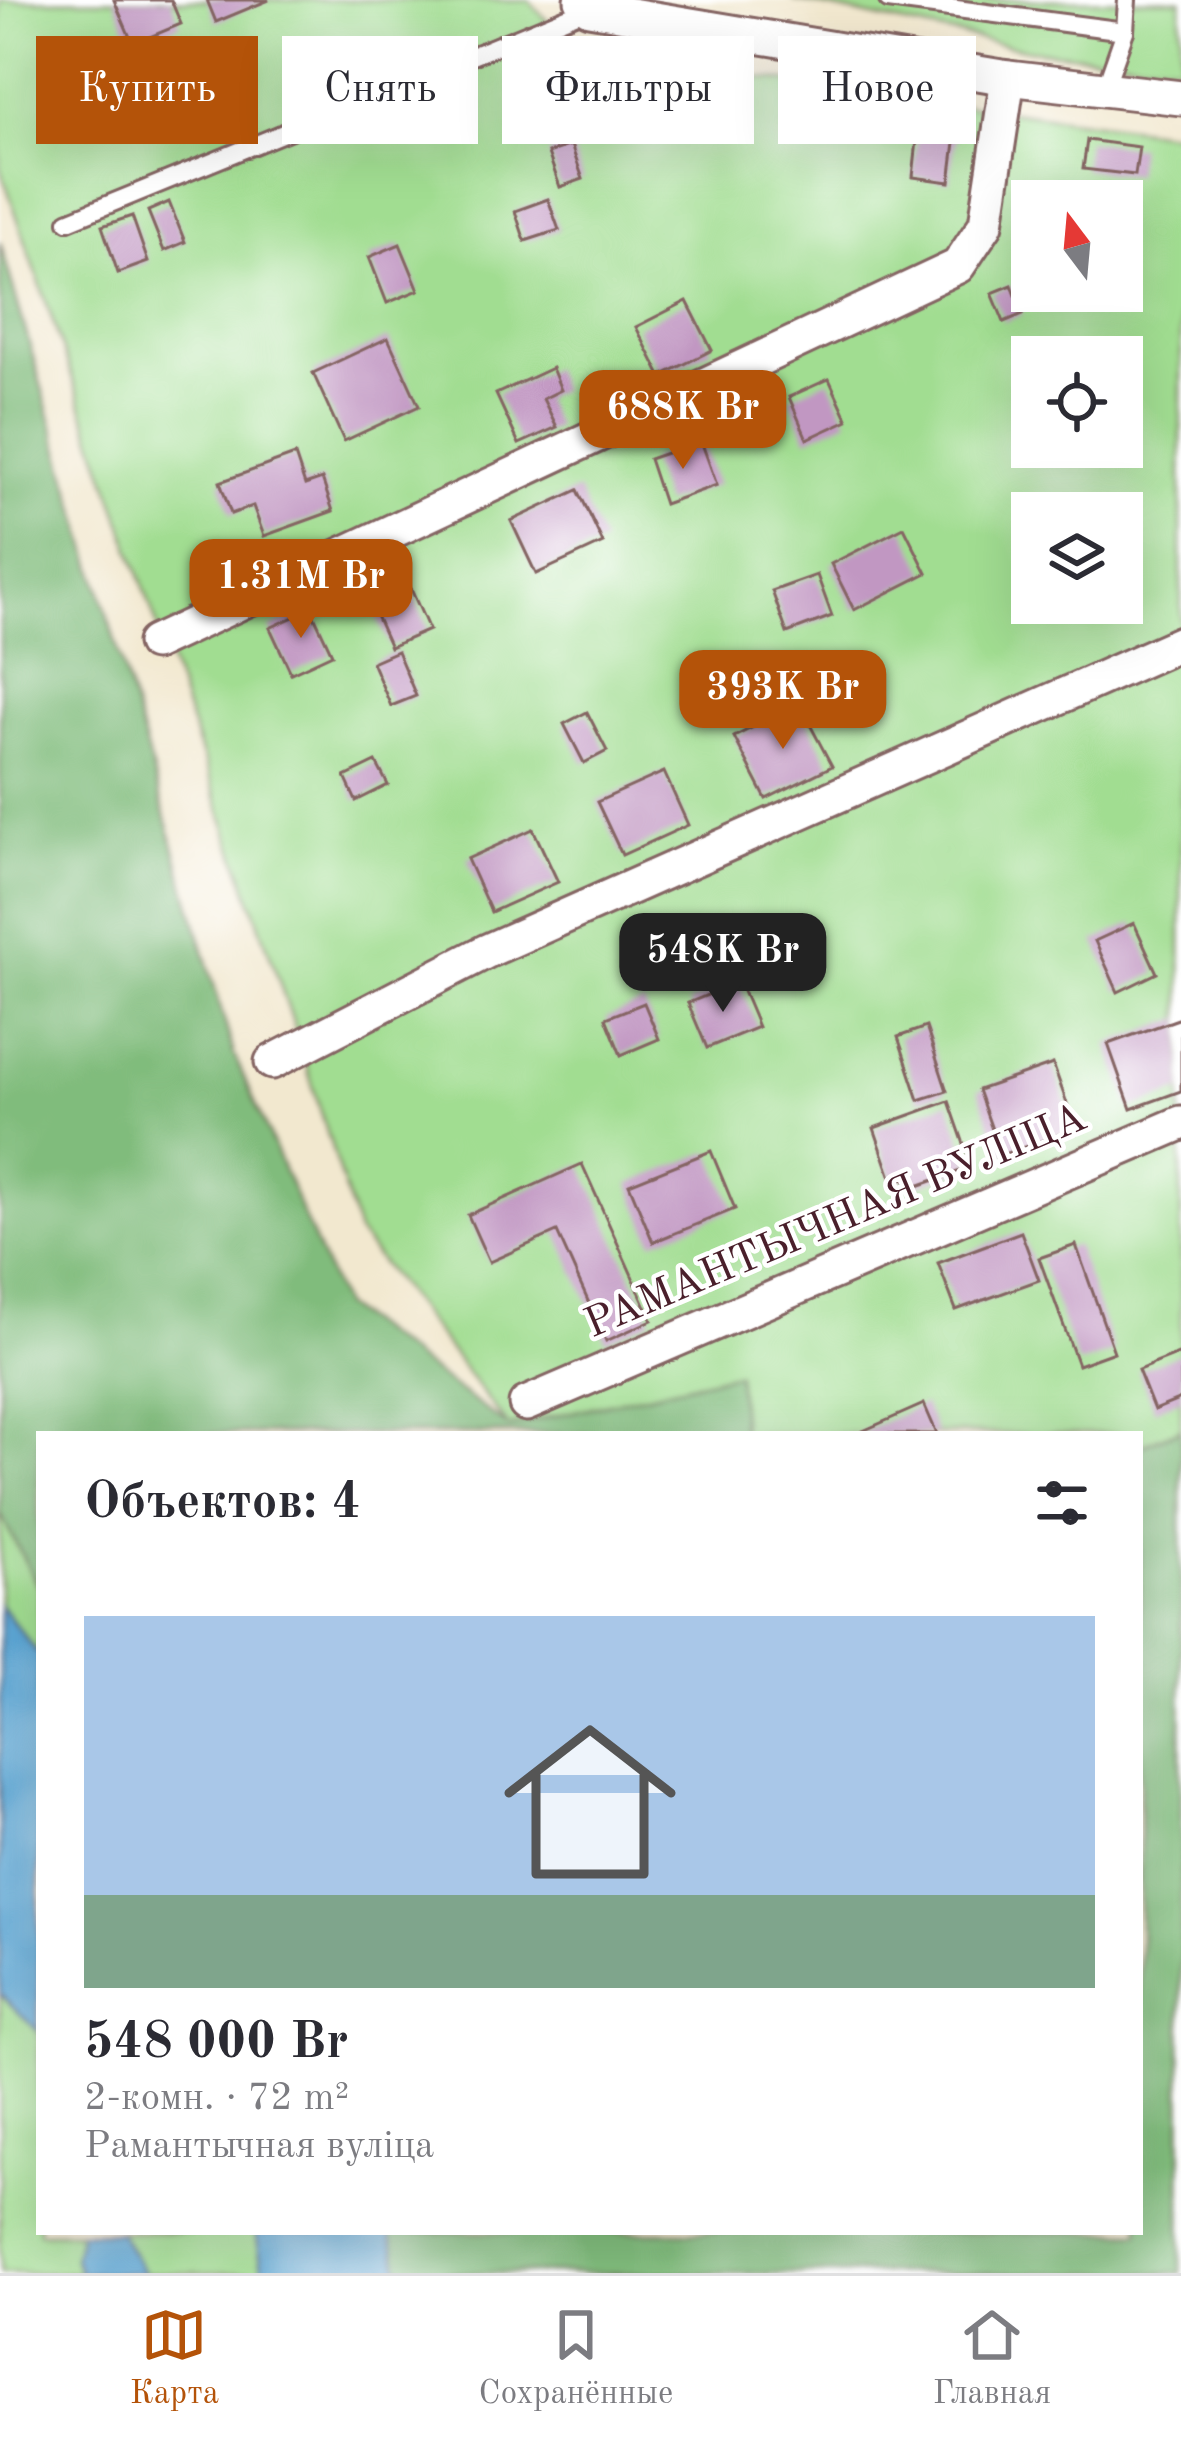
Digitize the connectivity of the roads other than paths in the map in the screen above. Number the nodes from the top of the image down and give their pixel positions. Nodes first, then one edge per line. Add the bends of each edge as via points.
1 (888, 0) edge
2 (1127, 0) edge
3 (586, 4) edge
4 (1125, 31) junction
5 (1008, 78) junction
6 (1105, 88) junction
7 (1181, 98) edge
8 (68, 221) dead end
9 (154, 643) dead end
10 (1181, 643) edge
11 (272, 1062) dead end
12 (1181, 1123) edge
13 (526, 1404) dead end

1 - 4 lane
2 - 4 lane
3 - 5 street
3 - 8 lane
4 - 6 lane
5 - 6 street
5 - 9 street via 986,224 958,266
6 - 7 street
10 - 11 street via 487,951
12 - 13 street, РАМАНТЫЧНАЯ ВУЛІЦА

